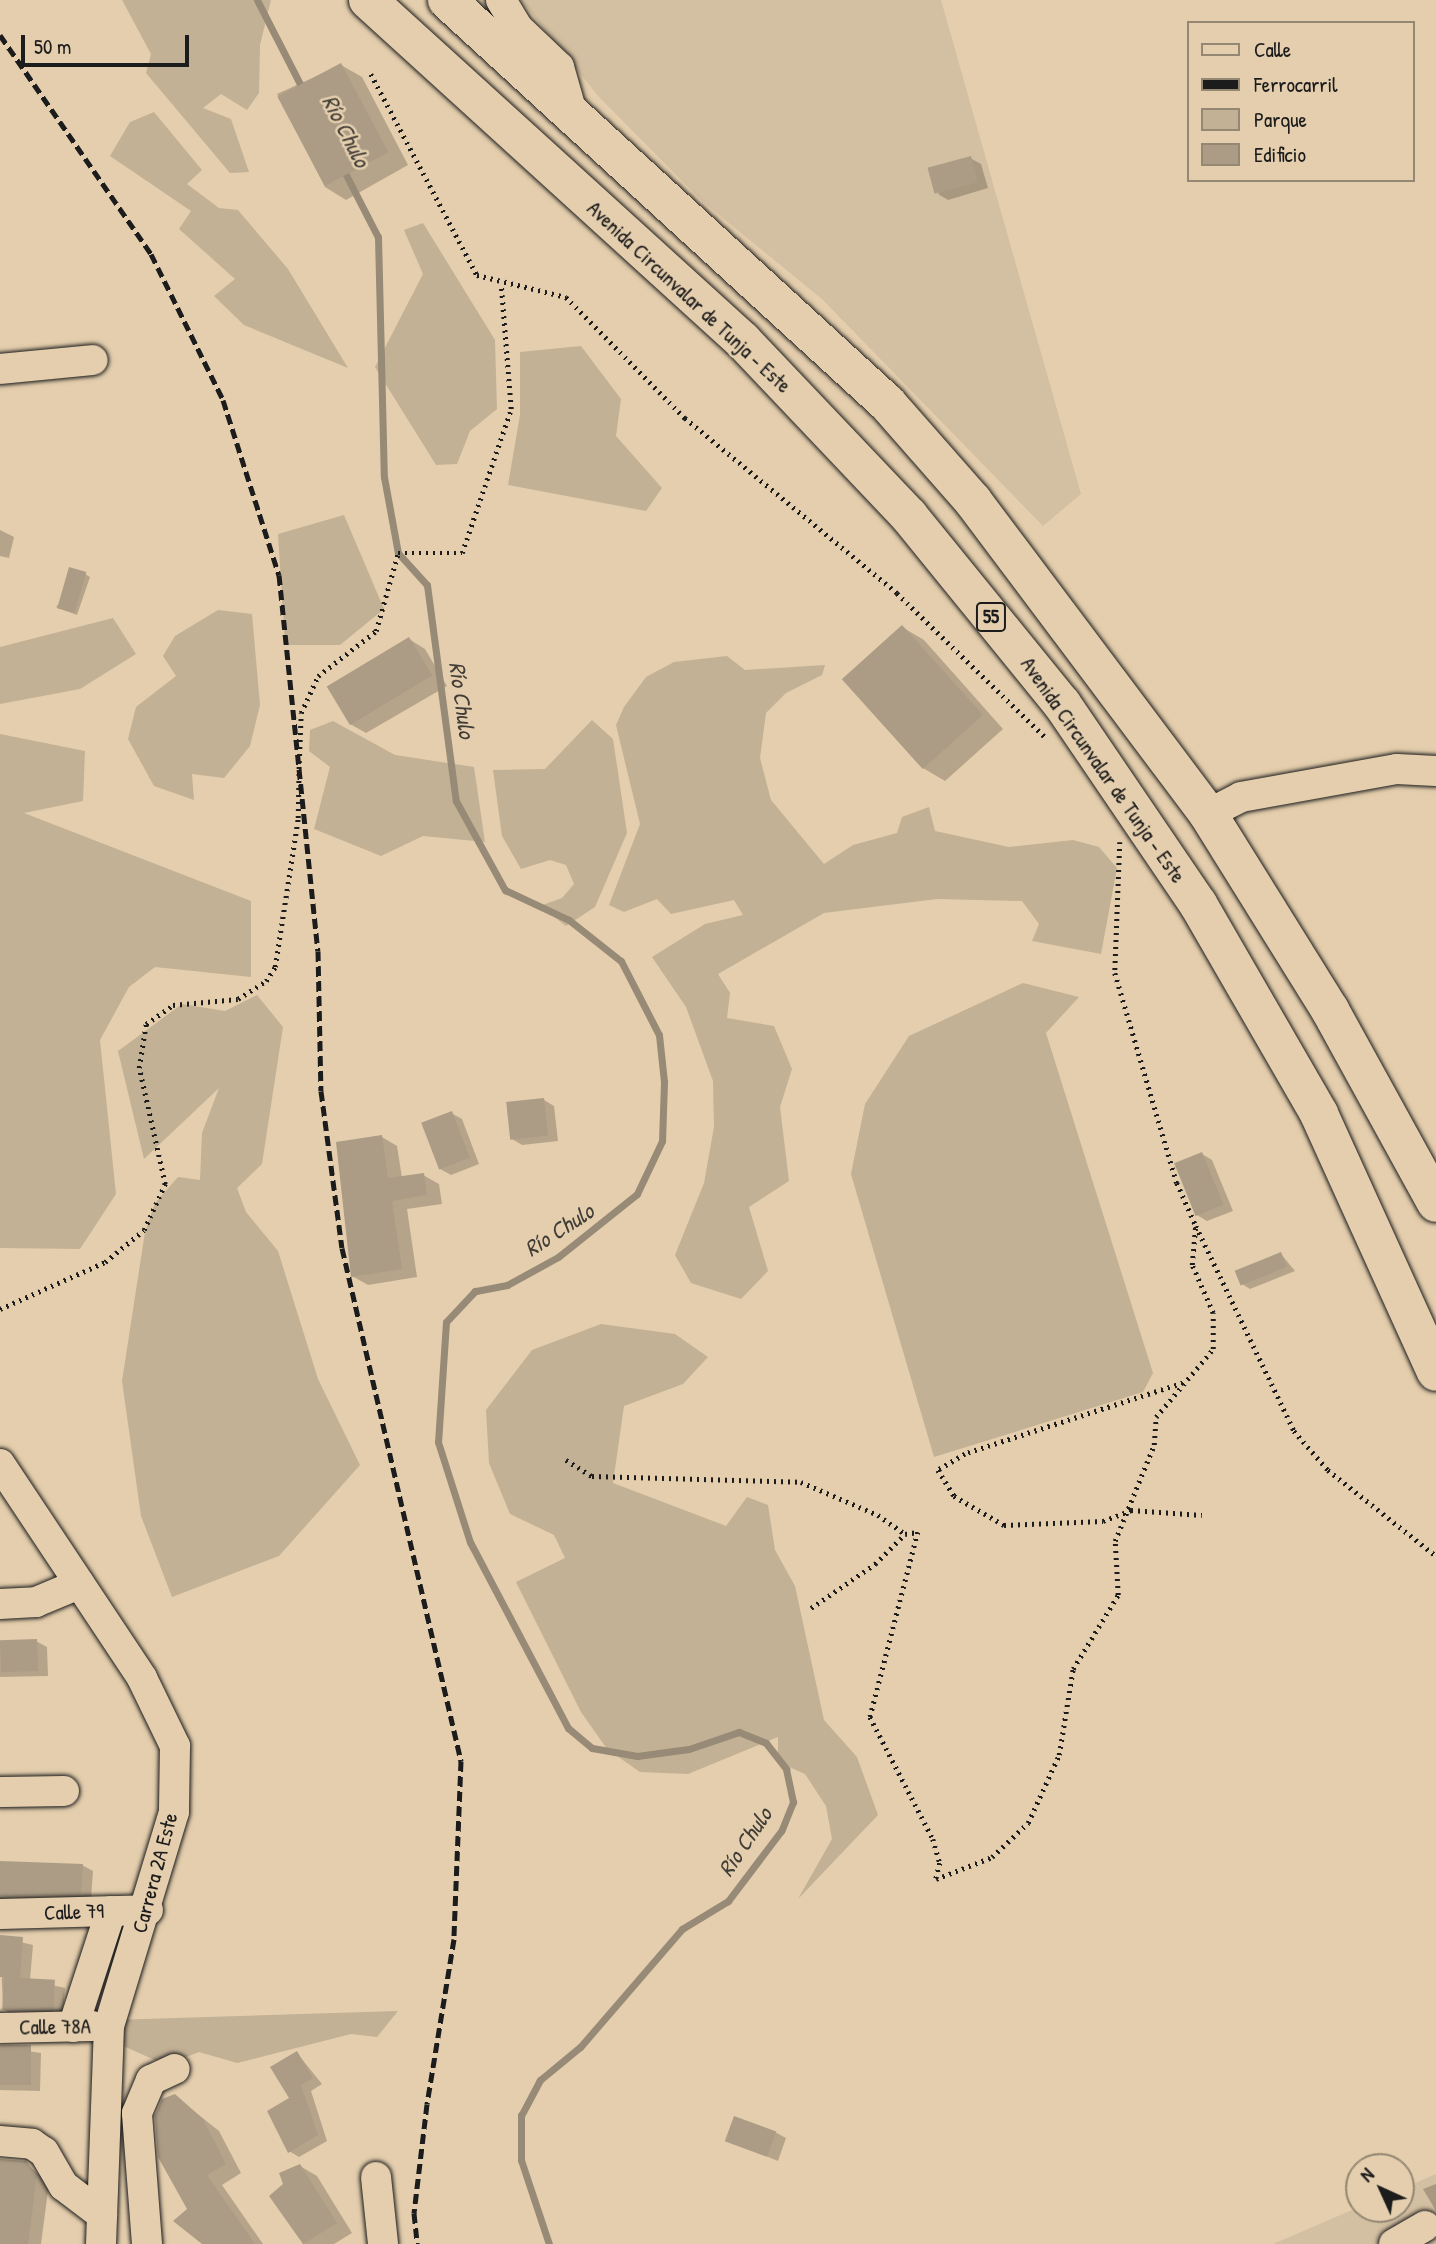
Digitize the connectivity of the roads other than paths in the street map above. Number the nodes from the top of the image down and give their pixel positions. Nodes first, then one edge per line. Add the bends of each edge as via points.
1 (368, 0) edge
2 (447, 0) edge
3 (500, 0) edge
4 (572, 113) junction
5 (93, 360) dead end
6 (0, 369) edge
7 (1436, 771) edge
8 (1208, 814) junction
9 (1436, 1203) edge
10 (1436, 1372) edge
11 (0, 1464) edge
12 (79, 1584) junction
13 (0, 1604) edge
14 (64, 1791) dead end
15 (0, 1792) edge
16 (148, 1910) junction
17 (111, 1911) junction
18 (0, 1914) edge
19 (110, 2026) junction
20 (73, 2027) junction
21 (0, 2028) edge
22 (175, 2069) dead end
23 (0, 2141) edge
24 (376, 2177) dead end
25 (1425, 2226) dead end
26 (102, 2229) edge
27 (147, 2244) edge
28 (383, 2244) edge
29 (1394, 2244) edge

1 - 10 highway, Avenida Circunvalar de Tunja - Este / 55 via 743,341 909,516 1062,704 1198,904 1318,1114
2 - 4 highway
3 - 4 street via 517,27 559,67
4 - 8 highway via 887,403 1055,603
5 - 6 street
7 - 8 street via 1397,769 1241,797
8 - 9 highway via 1331,1010
11 - 12 street, Carrera 2A Este
12 - 13 street via 36,1602
12 - 16 street, Carrera 2A Este via 142,1678 175,1746 174,1812
14 - 15 street
16 - 17 street, Calle 79
16 - 19 street, Carrera 2A Este
17 - 18 street, Calle 79
17 - 20 street
19 - 20 street, Calle 78A
19 - 26 street, Carrera 2A Este
20 - 21 street, Calle 78A
22 - 27 street via 151,2080 137,2113
23 - 26 street via 32,2144 44,2152 64,2186
24 - 28 street
25 - 29 street

